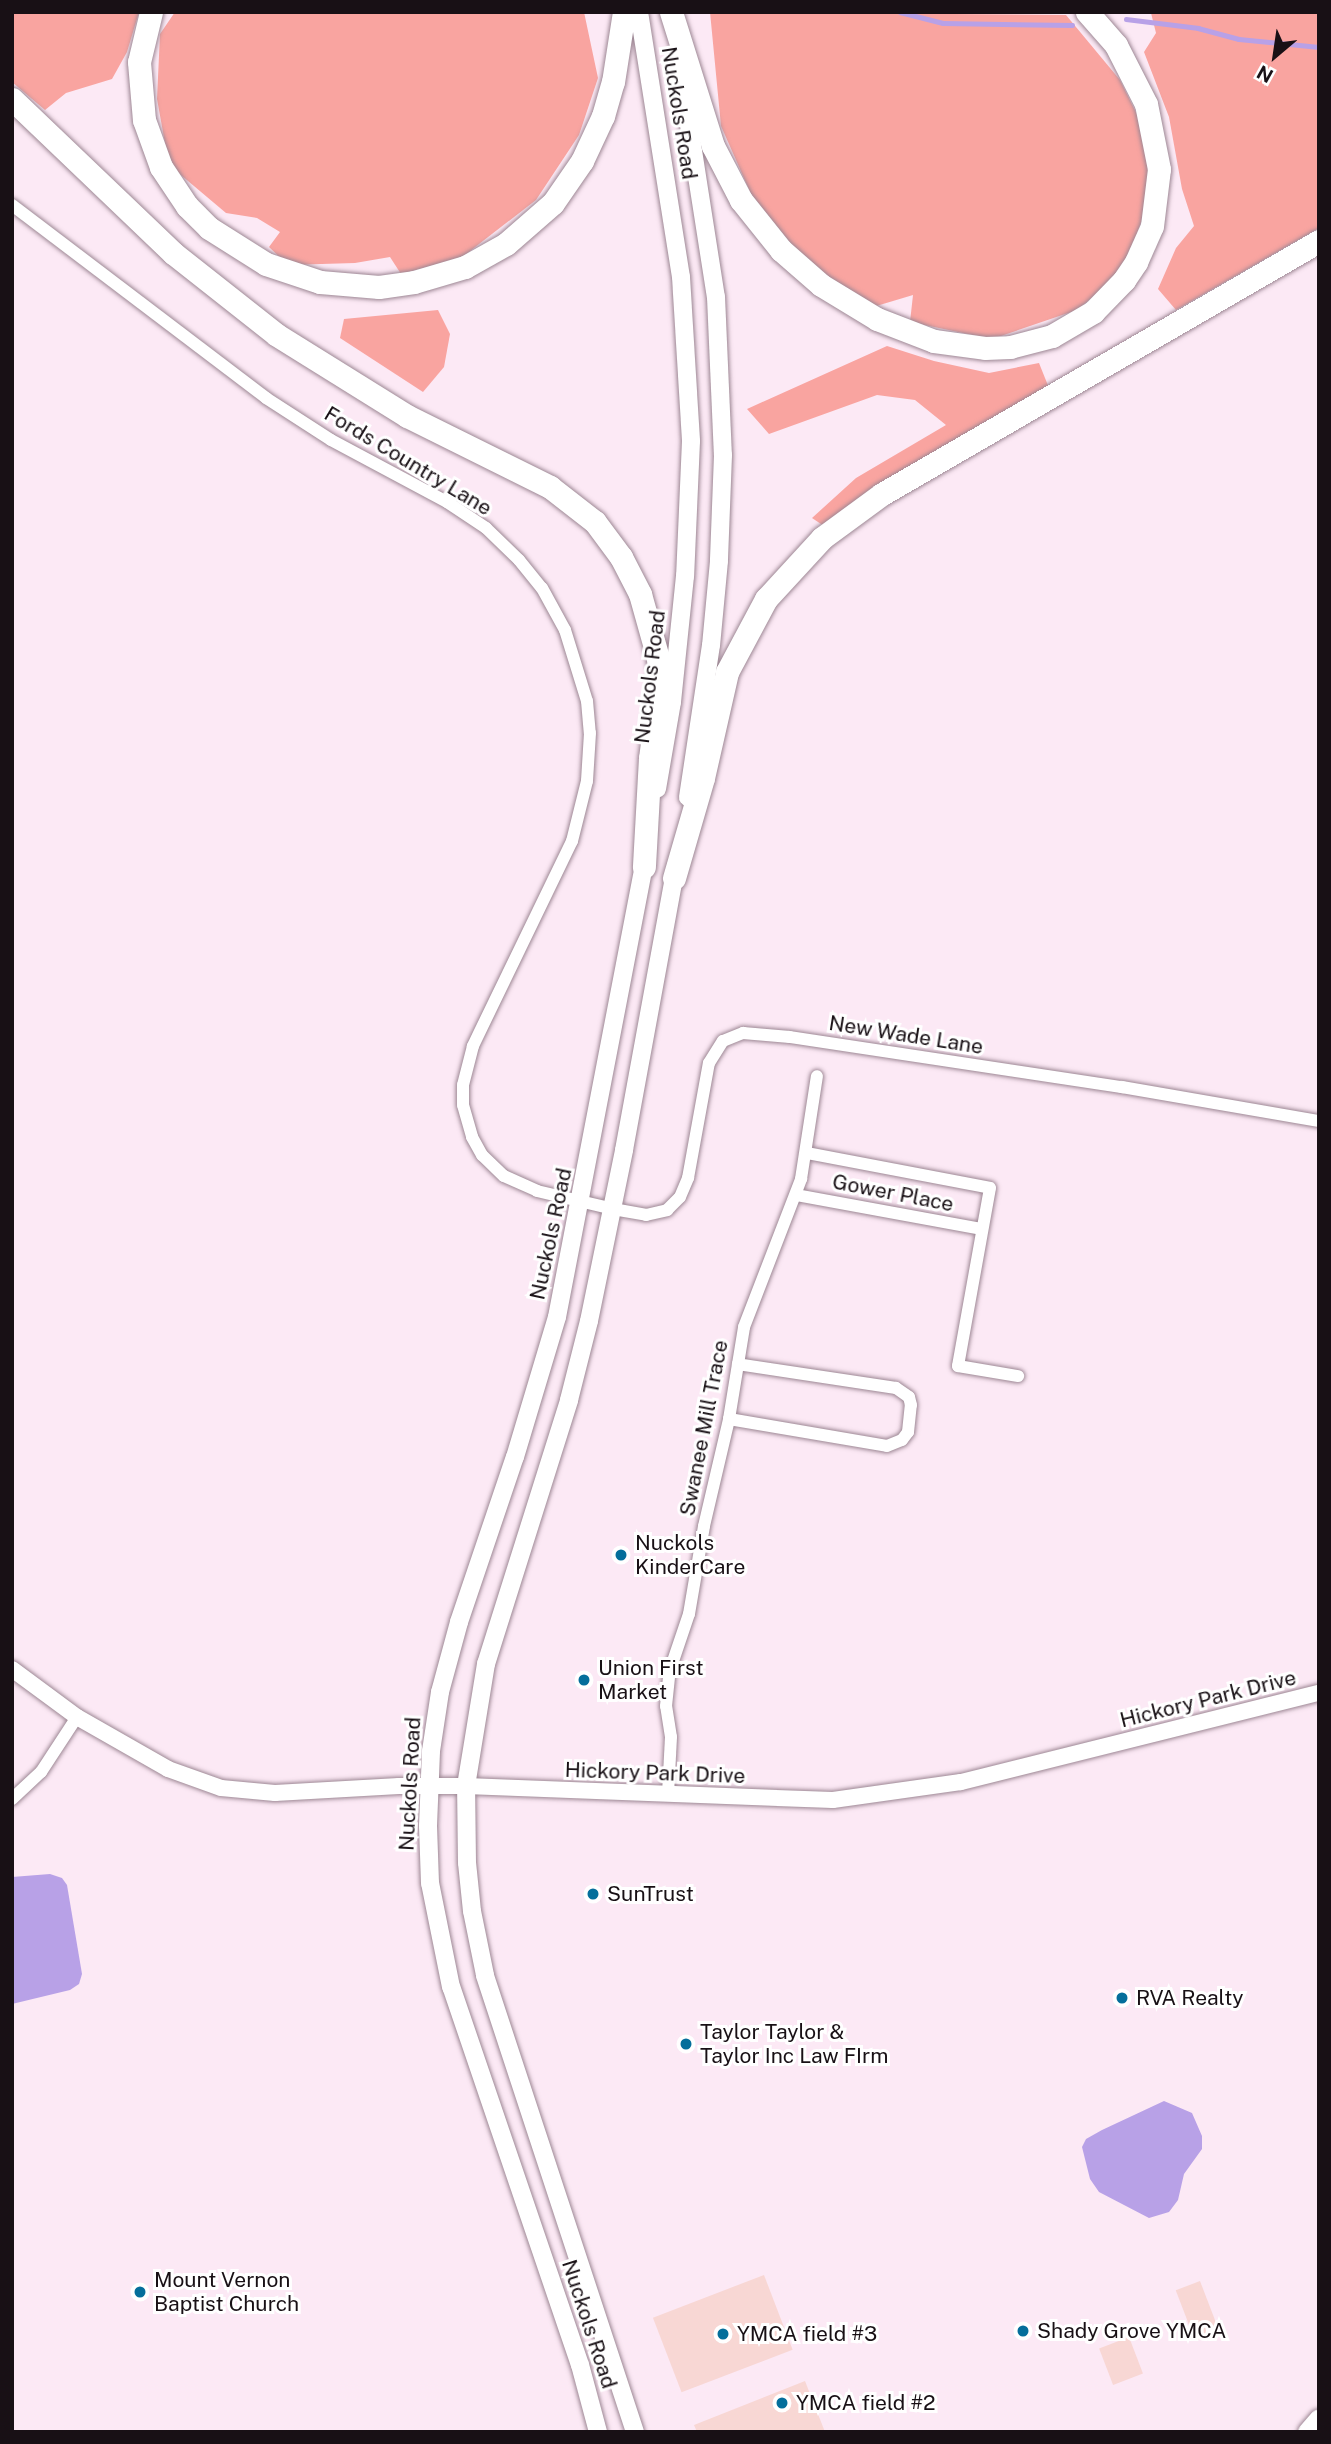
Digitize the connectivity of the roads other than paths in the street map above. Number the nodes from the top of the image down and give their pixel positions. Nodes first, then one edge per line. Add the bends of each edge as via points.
1 (151, 12) edge
2 (624, 12) edge
3 (639, 12) edge
4 (671, 12) edge
5 (1087, 12) edge
6 (12, 99) edge
7 (12, 205) edge
8 (1319, 241) edge
9 (644, 867) junction
10 (674, 878) junction
11 (817, 1076) dead end
12 (1319, 1121) edge
13 (807, 1153) junction
14 (796, 1195) junction
15 (582, 1202) junction
16 (613, 1209) junction
17 (982, 1229) junction
18 (738, 1364) junction
19 (1018, 1376) dead end
20 (729, 1419) junction
21 (12, 1669) edge
22 (1319, 1693) edge
23 (77, 1717) junction
24 (429, 1786) junction
25 (466, 1786) junction
26 (668, 1794) junction
27 (12, 1799) edge
28 (1319, 2418) edge
29 (598, 2432) edge
30 (635, 2432) edge
31 (1307, 2432) edge

1 - 2 highway via 139,62 144,120 161,167 187,206 209,228 266,264 320,282 379,287 414,282 473,263 506,244 553,203 582,162 603,116 614,82
3 - 9 main road, Nuckols Road via 681,277 691,441 677,652
4 - 5 highway via 713,146 741,200 781,250 821,285 877,319 934,341 985,348 1052,336 1093,312 1124,280 1152,226 1159,170 1146,104 1116,45
4 - 10 main road, Nuckols Road via 716,297 723,455 711,645
6 - 9 highway via 140,224 277,335 407,416 550,487 595,522 640,594 658,659 660,684 650,758
7 - 15 street, Fords Country Lane via 266,398 486,528 519,560 552,604 572,647 587,701 587,781 572,841 473,1046 463,1105 472,1138 495,1170 537,1191
8 - 10 highway via 882,494 822,538 766,599 727,672
9 - 15 main road, Nuckols Road
10 - 16 main road, Nuckols Road
11 - 13 street, Swanee Mill Trace
12 - 16 street, New Wade Lane via 1094,1082 743,1033 723,1041 709,1063 688,1178 680,1197 658,1214
13 - 14 street, Swanee Mill Trace
13 - 17 street via 990,1188
14 - 17 street, Gower Place
14 - 18 street, Swanee Mill Trace via 752,1302
15 - 16 street, Fords Country Lane
15 - 24 main road, Nuckols Road via 540,1377 449,1656 435,1719
16 - 25 main road, Nuckols Road via 569,1400 485,1664
17 - 19 street via 958,1366
18 - 20 street, Swanee Mill Trace
18 - 20 street via 896,1388 909,1397 908,1432 887,1446
20 - 26 street, Swanee Mill Trace via 689,1614 667,1685 671,1737
21 - 23 street, Hickory Park Drive
22 - 26 street, Hickory Park Drive via 961,1782 833,1800
23 - 24 street, Hickory Park Drive via 169,1769 221,1788 275,1793
23 - 27 street via 41,1772
24 - 25 street, Hickory Park Drive
24 - 29 main road, Nuckols Road via 430,1883 451,1987 539,2241
25 - 26 street, Hickory Park Drive
25 - 30 main road, Nuckols Road via 471,1899 485,1975
28 - 31 main road

